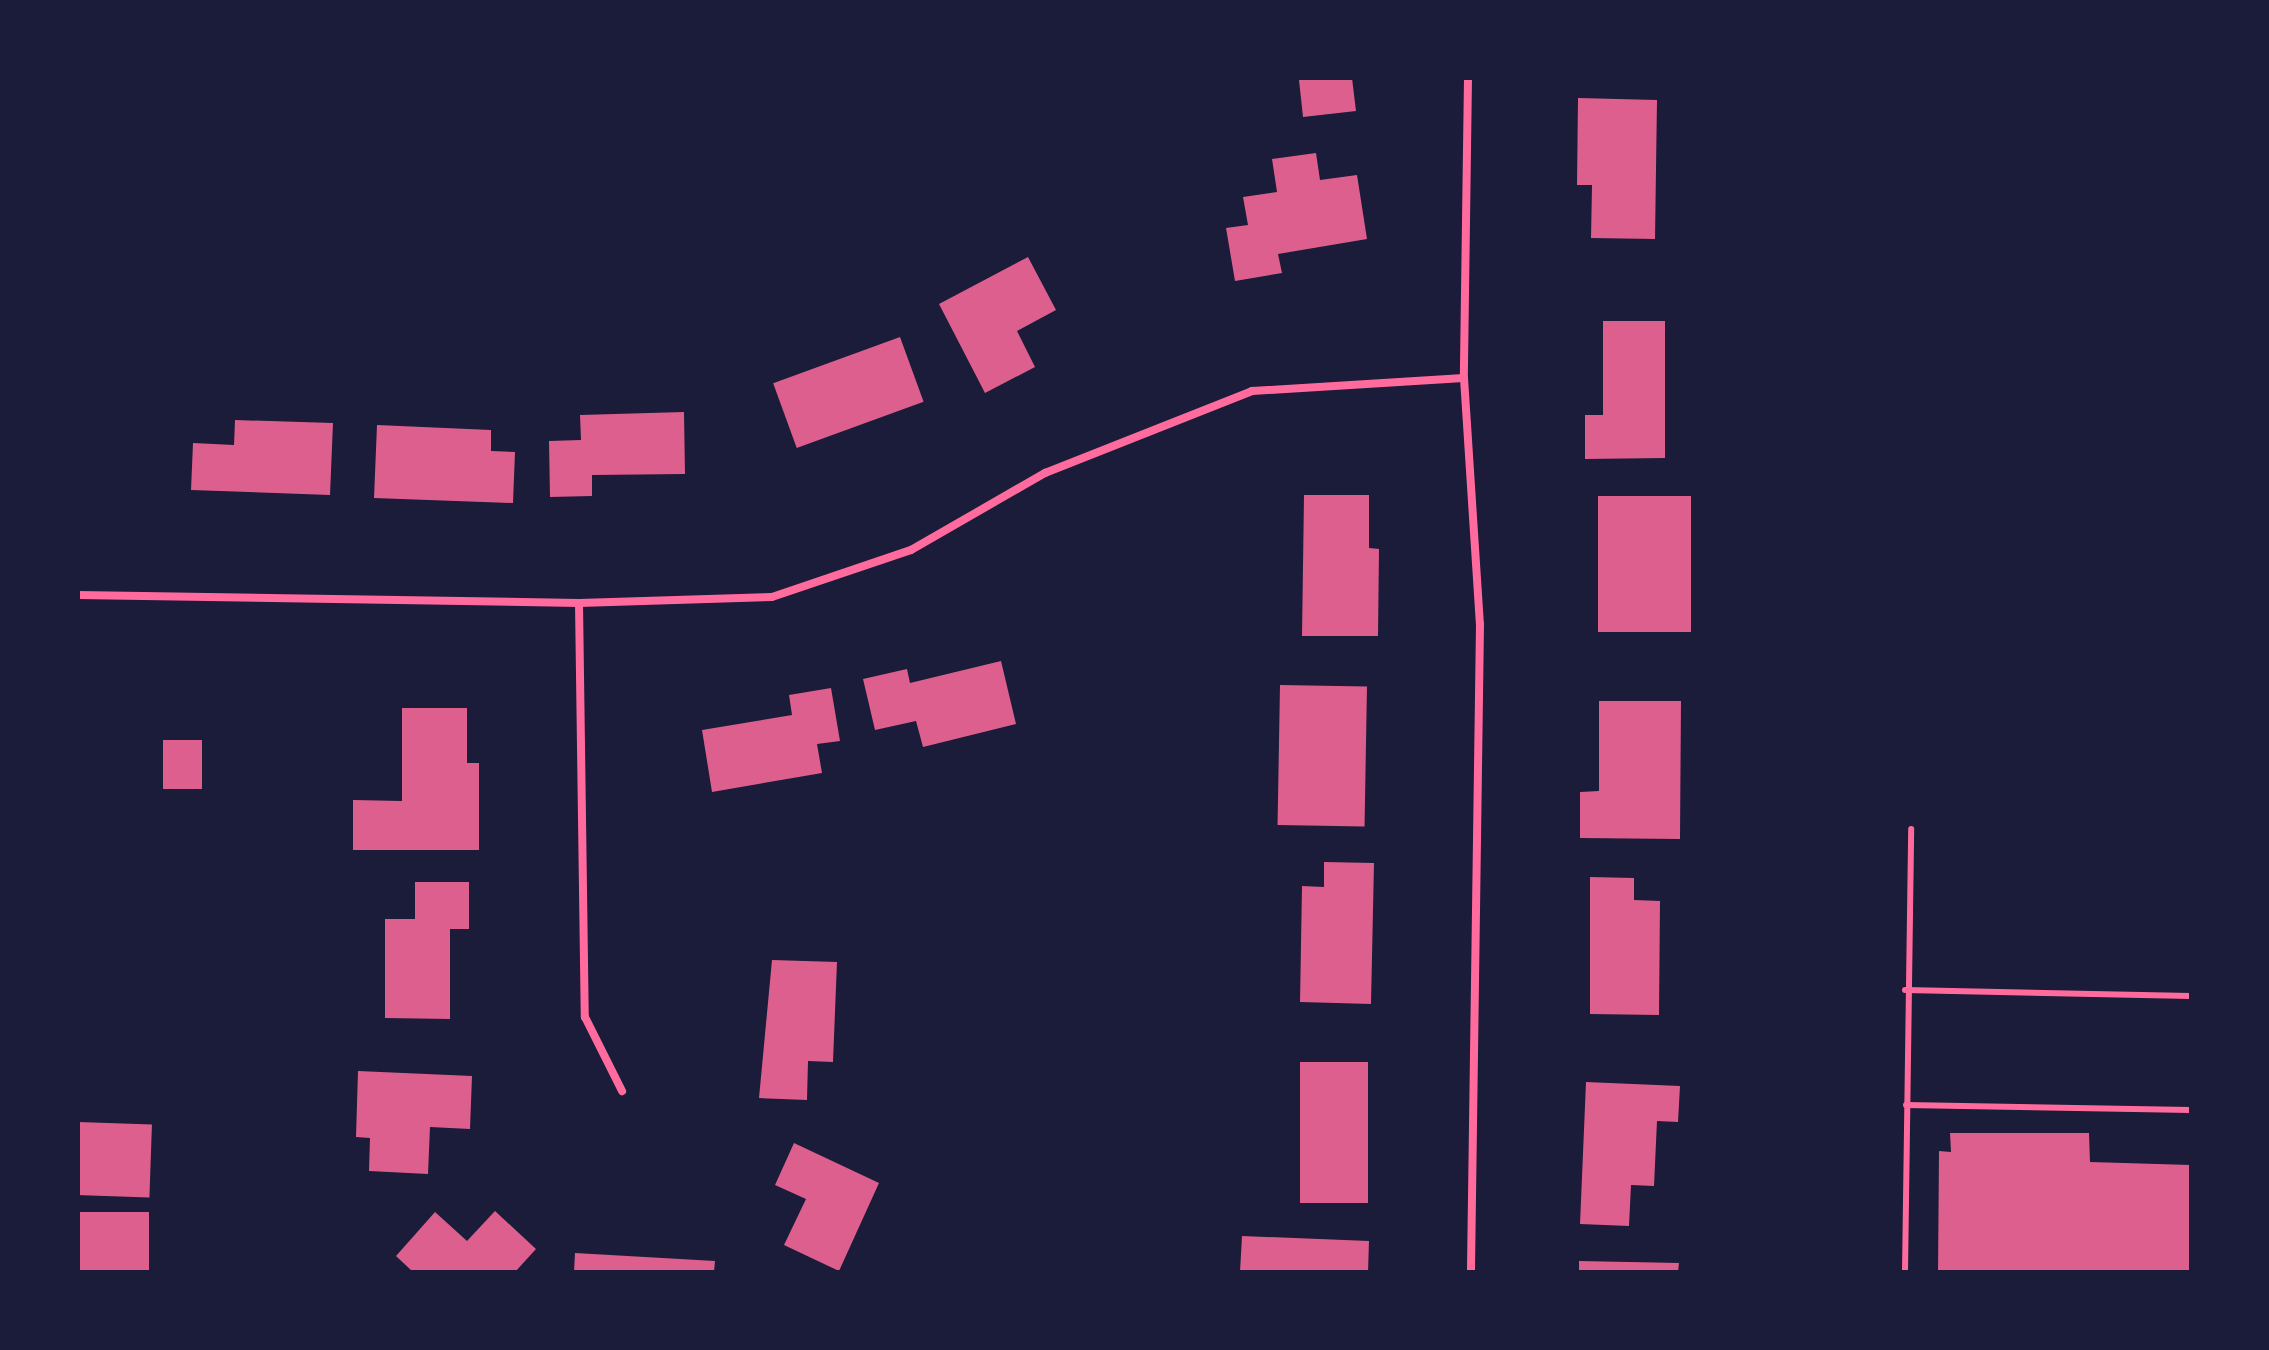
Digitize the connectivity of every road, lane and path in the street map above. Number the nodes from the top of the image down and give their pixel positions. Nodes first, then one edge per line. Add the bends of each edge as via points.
1 (1468, 78) edge
2 (1464, 378) junction
3 (78, 595) edge
4 (579, 603) junction
5 (1911, 829) dead end
6 (1905, 990) junction
7 (2191, 996) edge
8 (622, 1091) dead end
9 (1906, 1105) junction
10 (2191, 1110) edge
11 (1471, 1272) edge
12 (1905, 1272) edge

1 - 2 street
2 - 4 street via 1252,391 1045,473 911,550 772,597
2 - 11 street via 1480,624
3 - 4 street
4 - 8 street via 585,1017
5 - 6 lane
6 - 7 lane
6 - 9 lane
9 - 10 lane
9 - 12 lane

